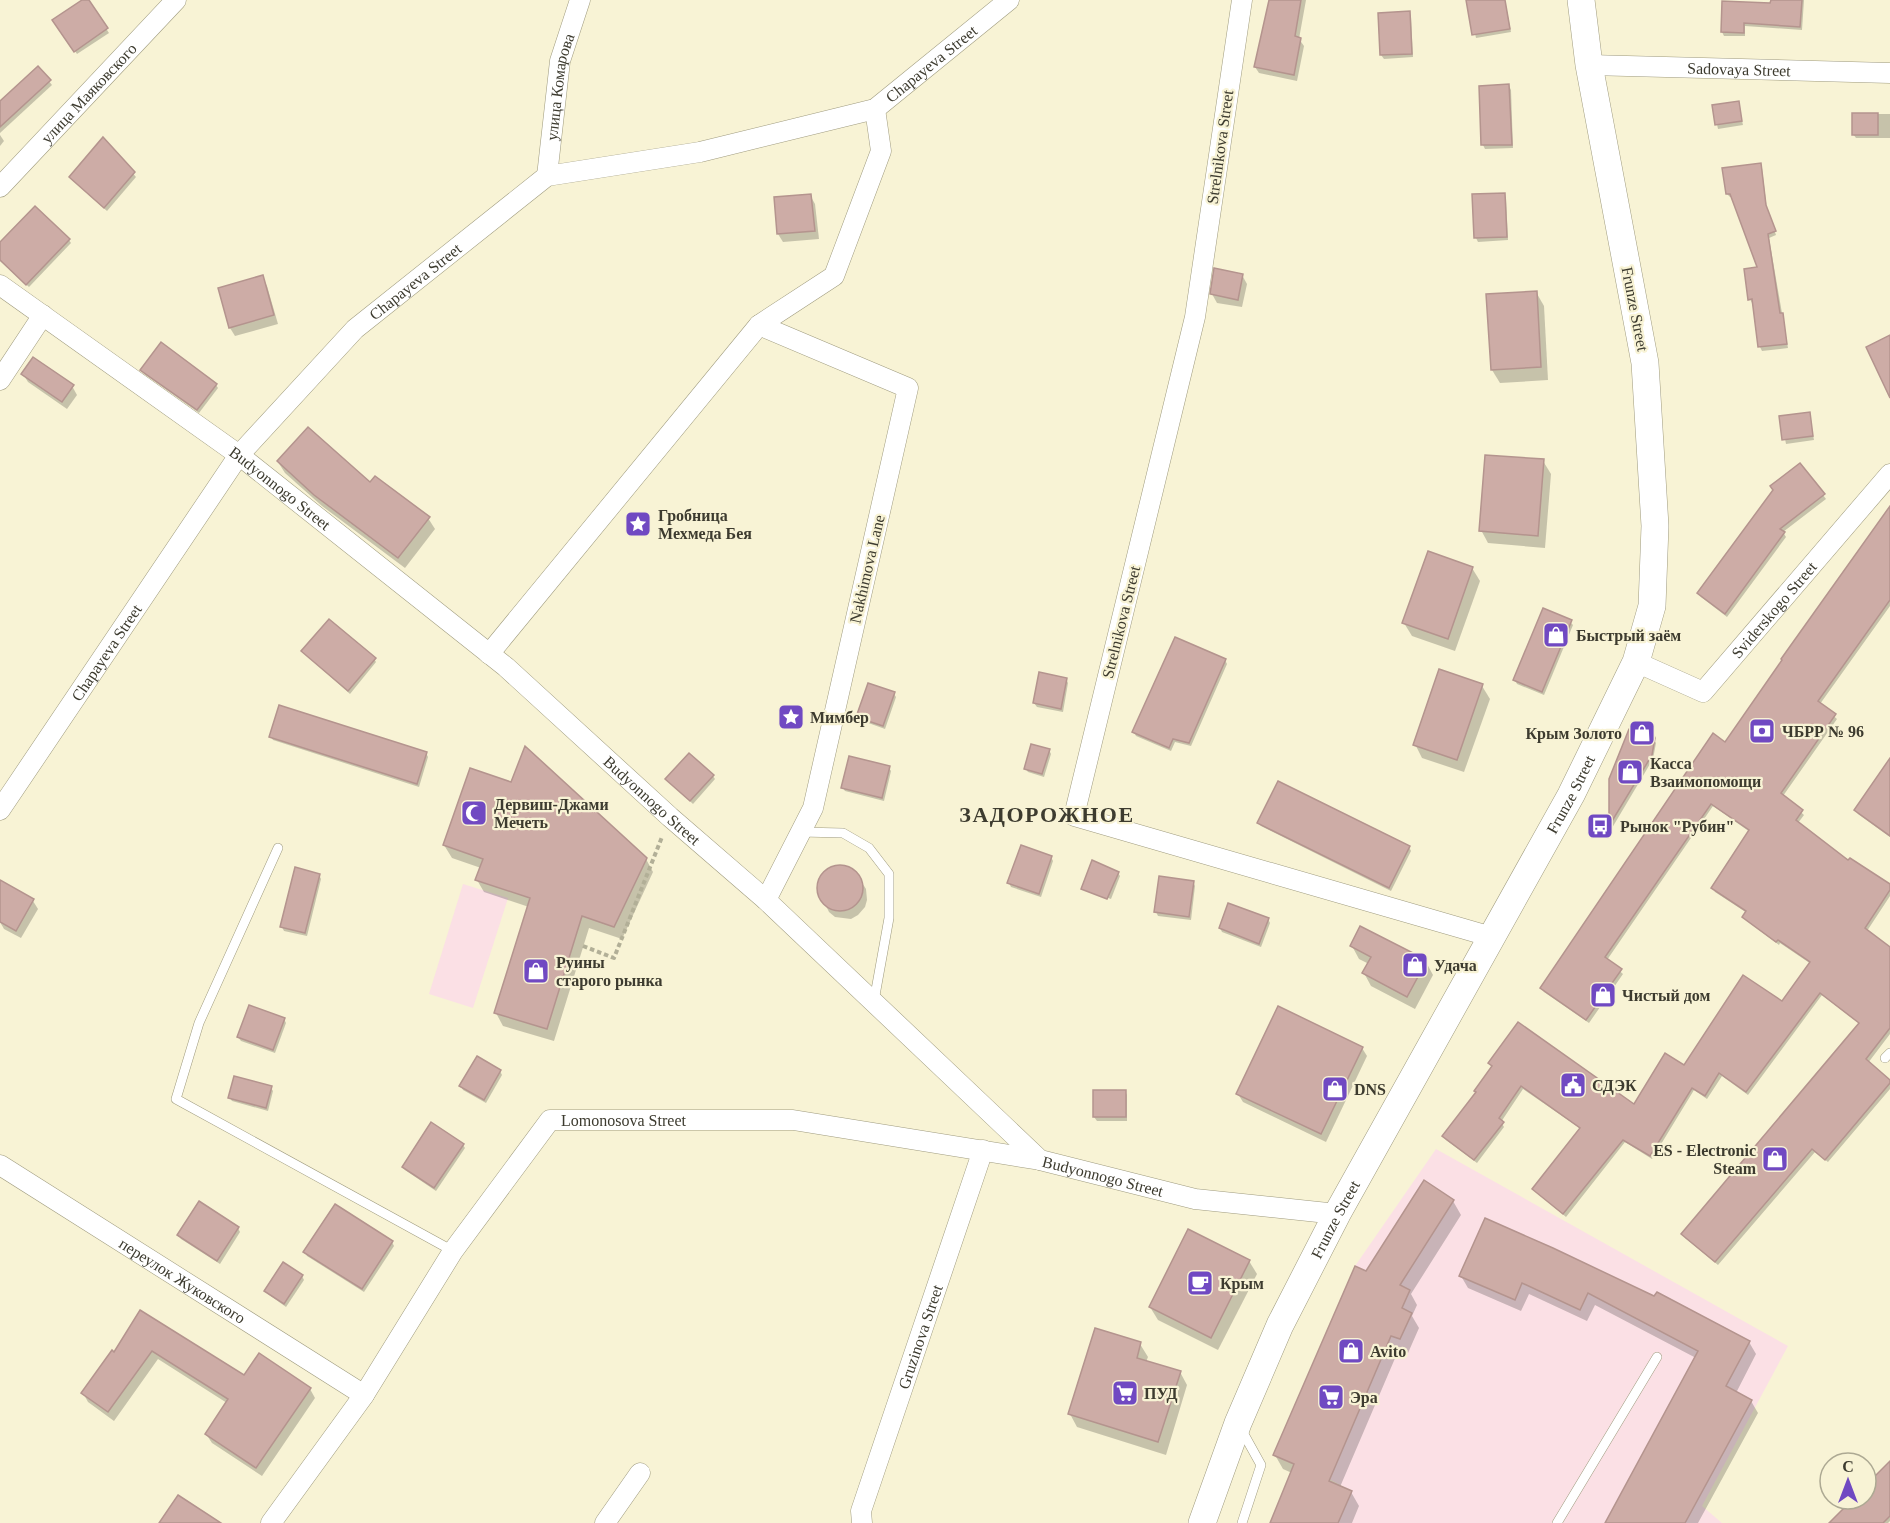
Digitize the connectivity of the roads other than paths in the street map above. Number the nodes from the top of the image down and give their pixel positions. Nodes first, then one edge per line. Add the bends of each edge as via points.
1 (176, 0) edge
2 (580, 0) edge
3 (1009, 0) edge
4 (1242, 0) edge
5 (1581, 0) edge
6 (1589, 65) junction
7 (1890, 73) edge
8 (875, 109) junction
9 (547, 176) junction
10 (0, 187) edge
11 (0, 285) edge
12 (43, 315) junction
13 (759, 325) junction
14 (0, 380) edge
15 (239, 455) junction
16 (1890, 474) edge
17 (489, 654) junction
18 (1636, 662) junction
19 (0, 810) edge
20 (801, 832) junction
21 (278, 848) dead end
22 (766, 900) junction
23 (1492, 937) junction
24 (874, 1004) junction
25 (983, 1150) junction
26 (1040, 1160) junction
27 (0, 1165) edge
28 (1337, 1215) junction
29 (453, 1251) junction
30 (1656, 1357) dead end
31 (364, 1395) junction
32 (1238, 1423) junction
33 (640, 1473) dead end
34 (271, 1523) edge
35 (605, 1523) edge
36 (862, 1523) edge
37 (1203, 1523) edge
38 (1242, 1523) edge
39 (1557, 1523) edge

1 - 10 street, улица Маяковского
2 - 9 street, улица Комарова via 560,61
3 - 8 street, Chapayeva Street
4 - 23 street, Strelnikova Street via 1195,317 1074,816
5 - 6 main road, Frunze Street
6 - 7 street, Sadovaya Street
6 - 18 main road, Frunze Street via 1645,363 1655,526 1652,606
8 - 9 street, Chapayeva Street via 700,152
8 - 13 street via 881,151 834,276
9 - 15 street, Chapayeva Street via 355,329
11 - 12 street, Budyonnogo Street
12 - 14 street
12 - 15 street, Budyonnogo Street
13 - 17 street
13 - 20 street, Nakhimova Lane via 908,388 813,808
15 - 17 street, Budyonnogo Street
15 - 19 street, Chapayeva Street
16 - 18 street, Sviderskogo Street via 1703,692
17 - 22 street, Budyonnogo Street
18 - 23 main road, Frunze Street via 1571,795
20 - 22 street, Nakhimova Lane
20 - 24 lane via 843,833 869,848 890,874 890,918
21 - 29 lane via 199,1023 176,1099
22 - 24 street, Budyonnogo Street
23 - 28 main road, Frunze Street
24 - 26 street, Budyonnogo Street
25 - 26 street, Lomonosova Street
25 - 29 street, Lomonosova Street via 792,1120 550,1120
25 - 36 street, Gruzinova Street via 861,1511
26 - 28 street, Budyonnogo Street via 1196,1198
27 - 31 street, переулок Жуковского
28 - 32 main road, Frunze Street via 1280,1325
29 - 31 street, Lomonosova Street
30 - 39 lane
31 - 34 street, Lomonosova Street
32 - 37 main road, Frunze Street
32 - 38 lane via 1262,1465
33 - 35 street

